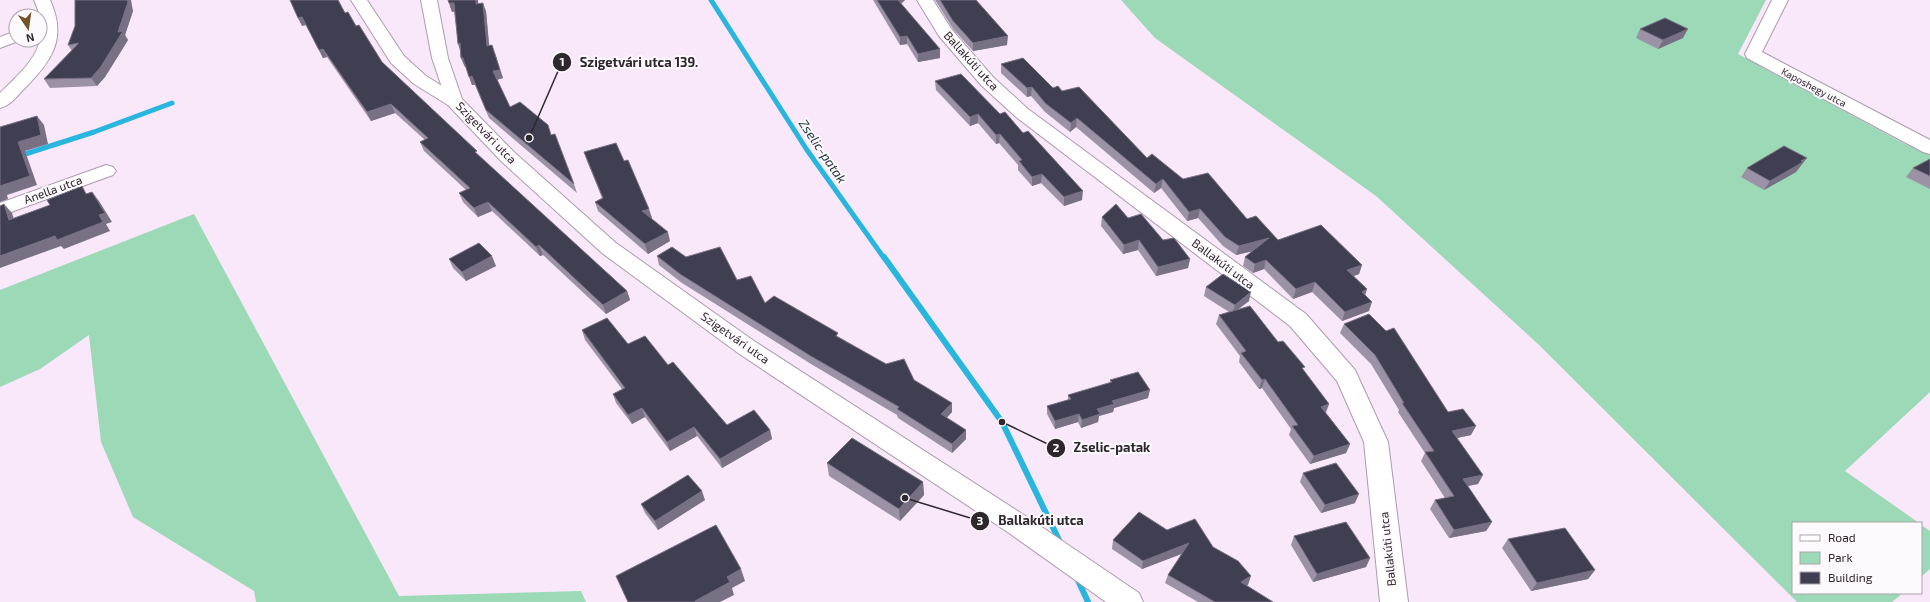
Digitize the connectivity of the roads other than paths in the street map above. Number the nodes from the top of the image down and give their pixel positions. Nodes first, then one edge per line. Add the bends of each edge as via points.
1 (359, 0) edge
2 (429, 0) edge
3 (925, 0) edge
4 (1780, 0) edge
5 (46, 48) edge
6 (454, 101) junction
7 (0, 103) edge
8 (1930, 148) edge
9 (106, 171) dead end
10 (0, 210) edge
11 (1122, 598) edge
12 (1394, 602) edge

1 - 6 street via 397,59 420,80
2 - 6 street, Szigetvári utca via 440,58
3 - 12 street, Ballakúti utca via 945,32 987,81 1022,113 1298,320 1347,376 1376,442
4 - 8 street, Kaposhegy utca via 1752,54
5 - 7 street via 36,64
6 - 11 street, Szigetvári utca via 508,157 609,248 746,347 1018,525
9 - 10 street, Anella utca

